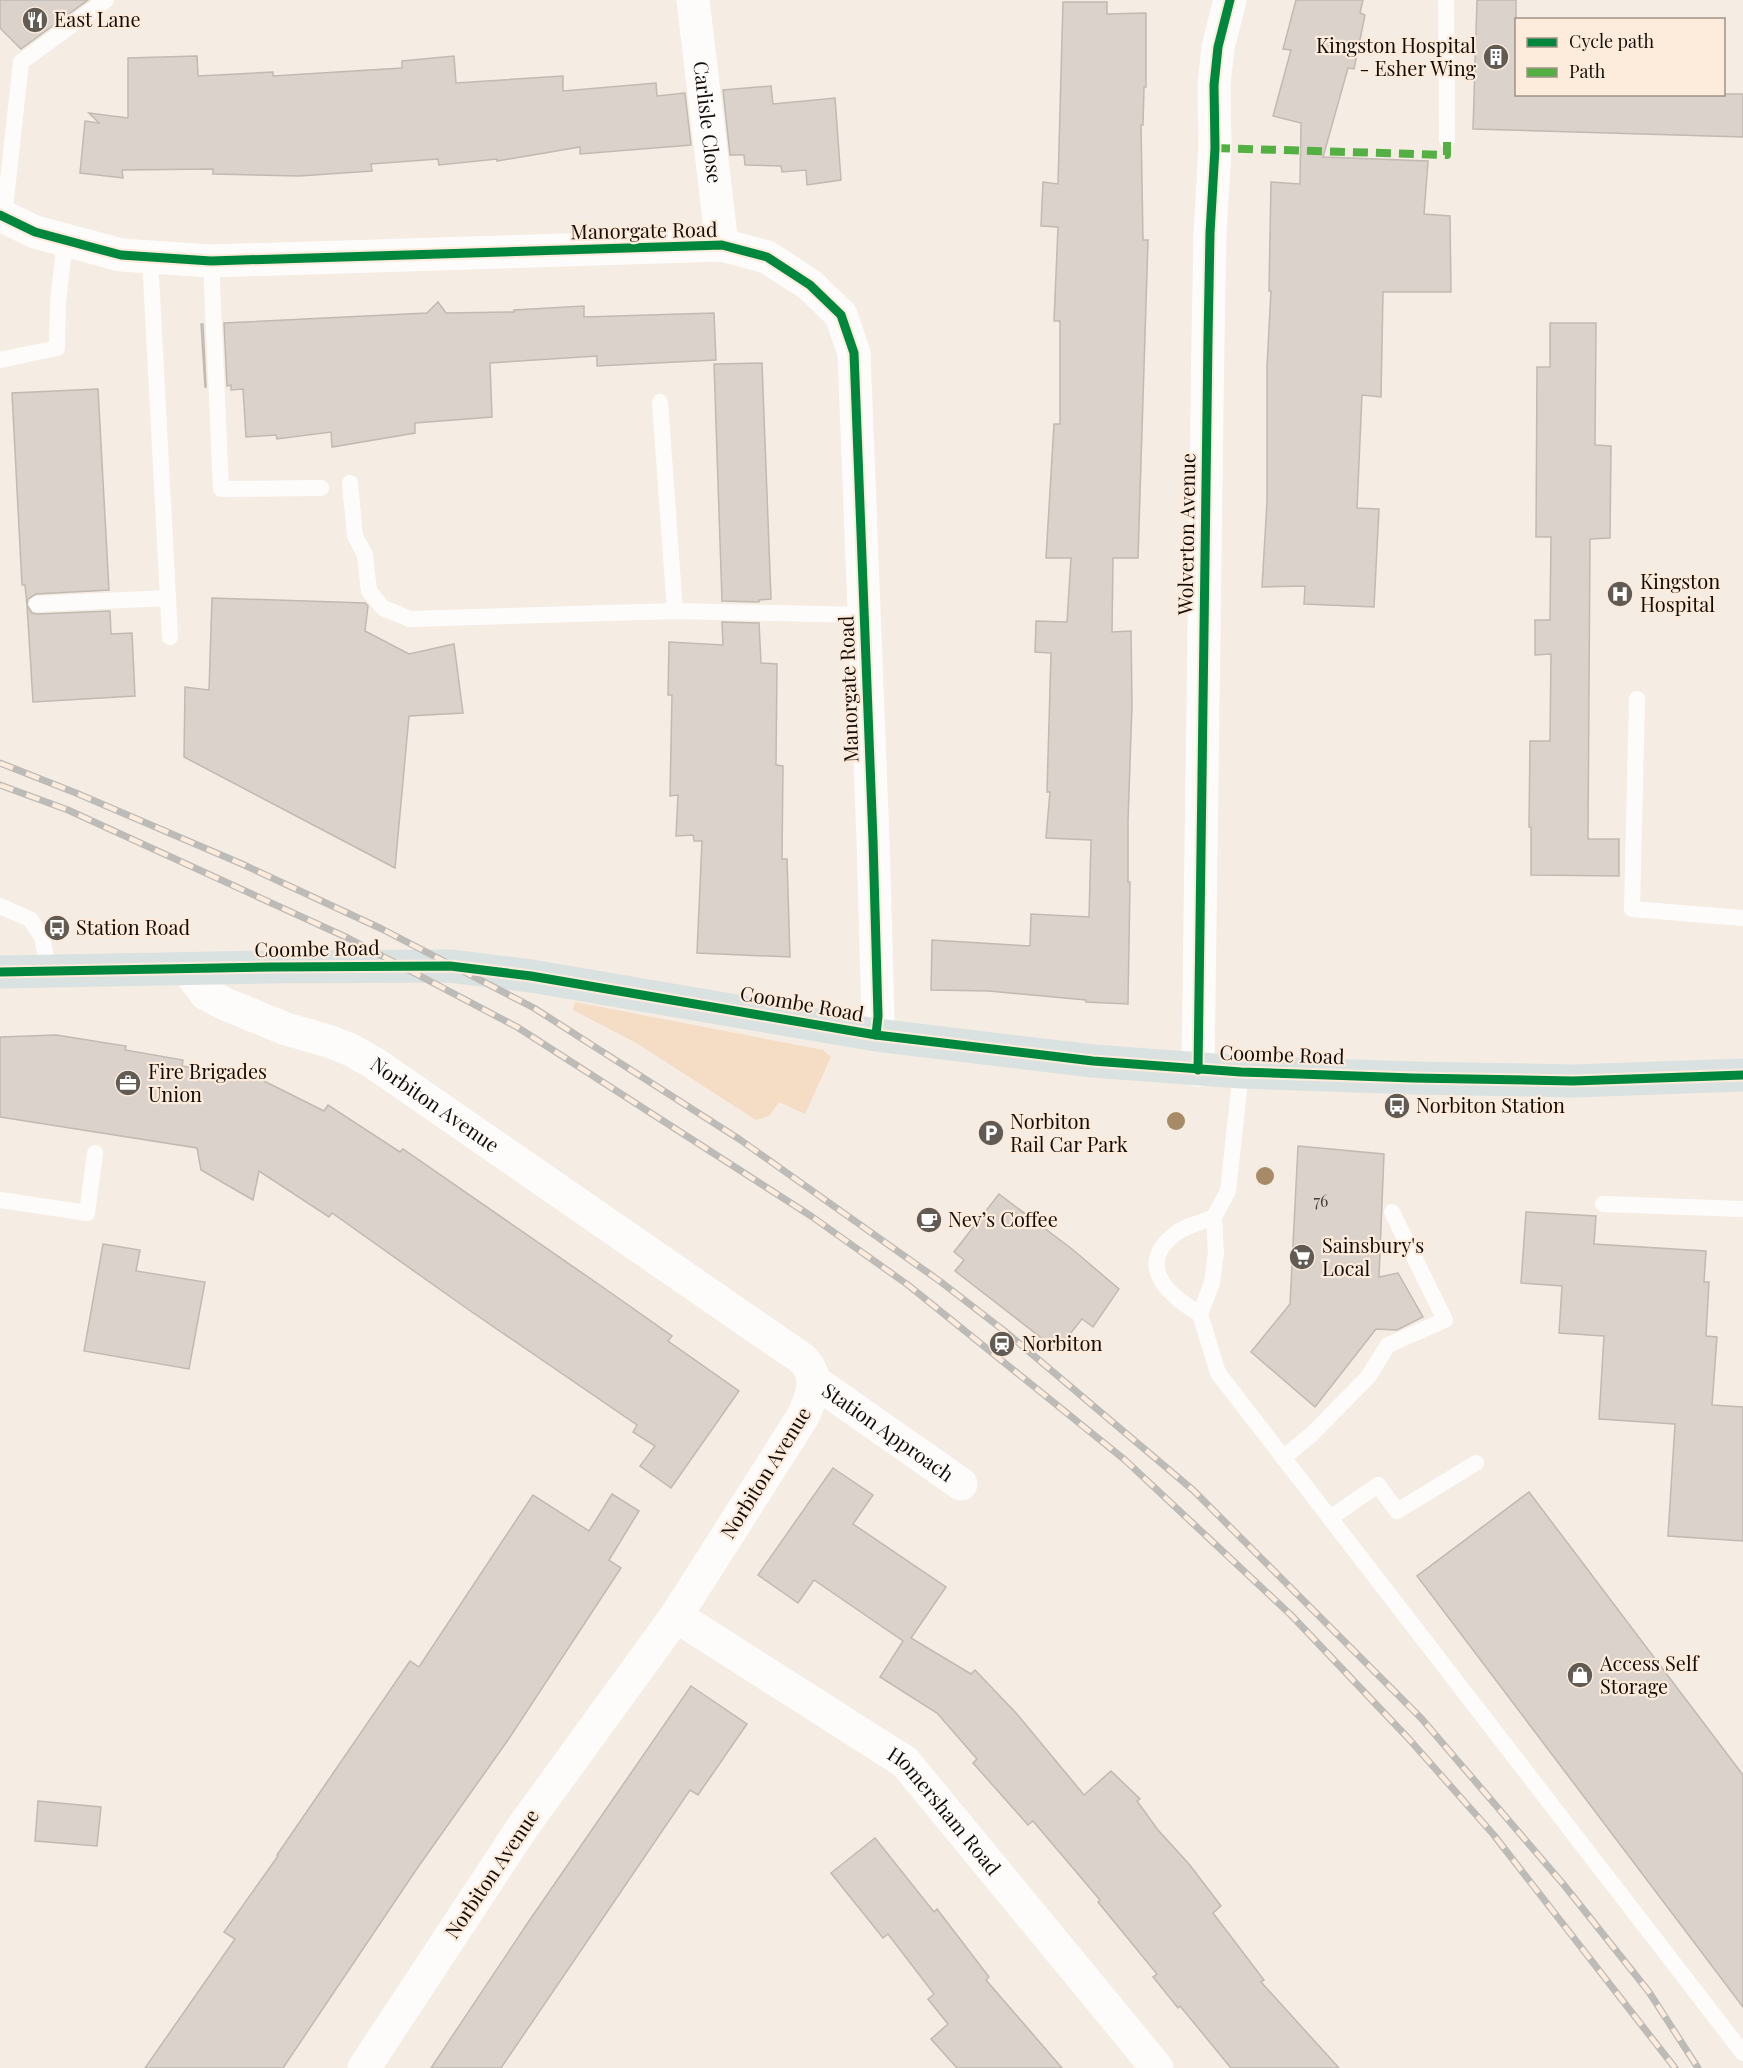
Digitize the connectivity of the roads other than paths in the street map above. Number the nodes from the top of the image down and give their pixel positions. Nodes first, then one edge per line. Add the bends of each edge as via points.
1 (106, 0) edge
2 (693, 0) edge
3 (1230, 0) edge
4 (1446, 0) edge
5 (1448, 140) dead end
6 (2, 216) edge
7 (65, 240) junction
8 (722, 245) junction
9 (150, 257) junction
10 (211, 261) junction
11 (0, 360) edge
12 (660, 402) dead end
13 (350, 483) dead end
14 (321, 488) dead end
15 (168, 598) junction
16 (37, 604) dead end
17 (675, 611) junction
18 (864, 615) junction
19 (171, 637) dead end
20 (1636, 699) dead end
21 (0, 906) edge
22 (1743, 918) edge
23 (188, 970) junction
24 (49, 971) junction
25 (0, 972) edge
26 (876, 1035) junction
27 (1198, 1070) junction
28 (1241, 1072) junction
29 (1743, 1075) edge
30 (95, 1153) dead end
31 (0, 1200) edge
32 (1603, 1204) dead end
33 (1743, 1209) edge
34 (1392, 1212) dead end
35 (1214, 1217) junction
36 (1200, 1314) junction
37 (814, 1381) junction
38 (1283, 1458) junction
39 (1476, 1463) dead end
40 (961, 1484) dead end
41 (1330, 1518) junction
42 (676, 1617) junction
43 (1743, 2053) edge
44 (364, 2068) edge
45 (1157, 2068) edge

1 - 6 lane via 21,62
2 - 8 street, Carlisle Close
3 - 27 street, Wolverton Avenue via 1218,47 1214,85
4 - 5 lane
6 - 7 street, Manorgate Road via 35,232
7 - 9 street, Manorgate Road via 121,255
7 - 11 lane via 57,348
8 - 10 street, Manorgate Road
8 - 18 street, Manorgate Road via 767,257 810,285 841,315 854,353
9 - 10 street, Manorgate Road
9 - 15 lane
10 - 14 lane via 221,489
12 - 17 lane
13 - 17 lane via 355,536 364,555 369,591 383,608 410,619
15 - 16 lane
15 - 19 lane
17 - 18 lane
18 - 26 street, Manorgate Road
20 - 22 lane via 1632,909
21 - 24 lane via 30,919 42,937
23 - 24 main road, Coombe Road
23 - 26 main road, Coombe Road via 450,966 531,976
23 - 37 street, Norbiton Avenue via 206,994 225,1004 351,1050 374,1063 807,1363
24 - 25 main road, Coombe Road
26 - 27 main road, Coombe Road
27 - 28 main road, Coombe Road
28 - 29 main road, Coombe Road via 1572,1081
28 - 35 lane, Coombe Road via 1228,1191
30 - 31 lane via 87,1213
32 - 33 lane
34 - 38 lane via 1445,1320 1388,1346 1368,1377
35 - 36 lane via 1216,1252 1212,1283
35 - 36 lane via 1182,1230 1167,1241 1157,1257 1159,1280 1178,1301
36 - 38 lane via 1218,1373
37 - 40 street, Station Approach
37 - 42 street, Norbiton Avenue via 811,1400 802,1418
38 - 41 lane
39 - 41 lane via 1397,1511 1378,1485
41 - 43 lane
42 - 44 street, Norbiton Avenue via 522,1828
42 - 45 street, Homersham Road via 905,1761

